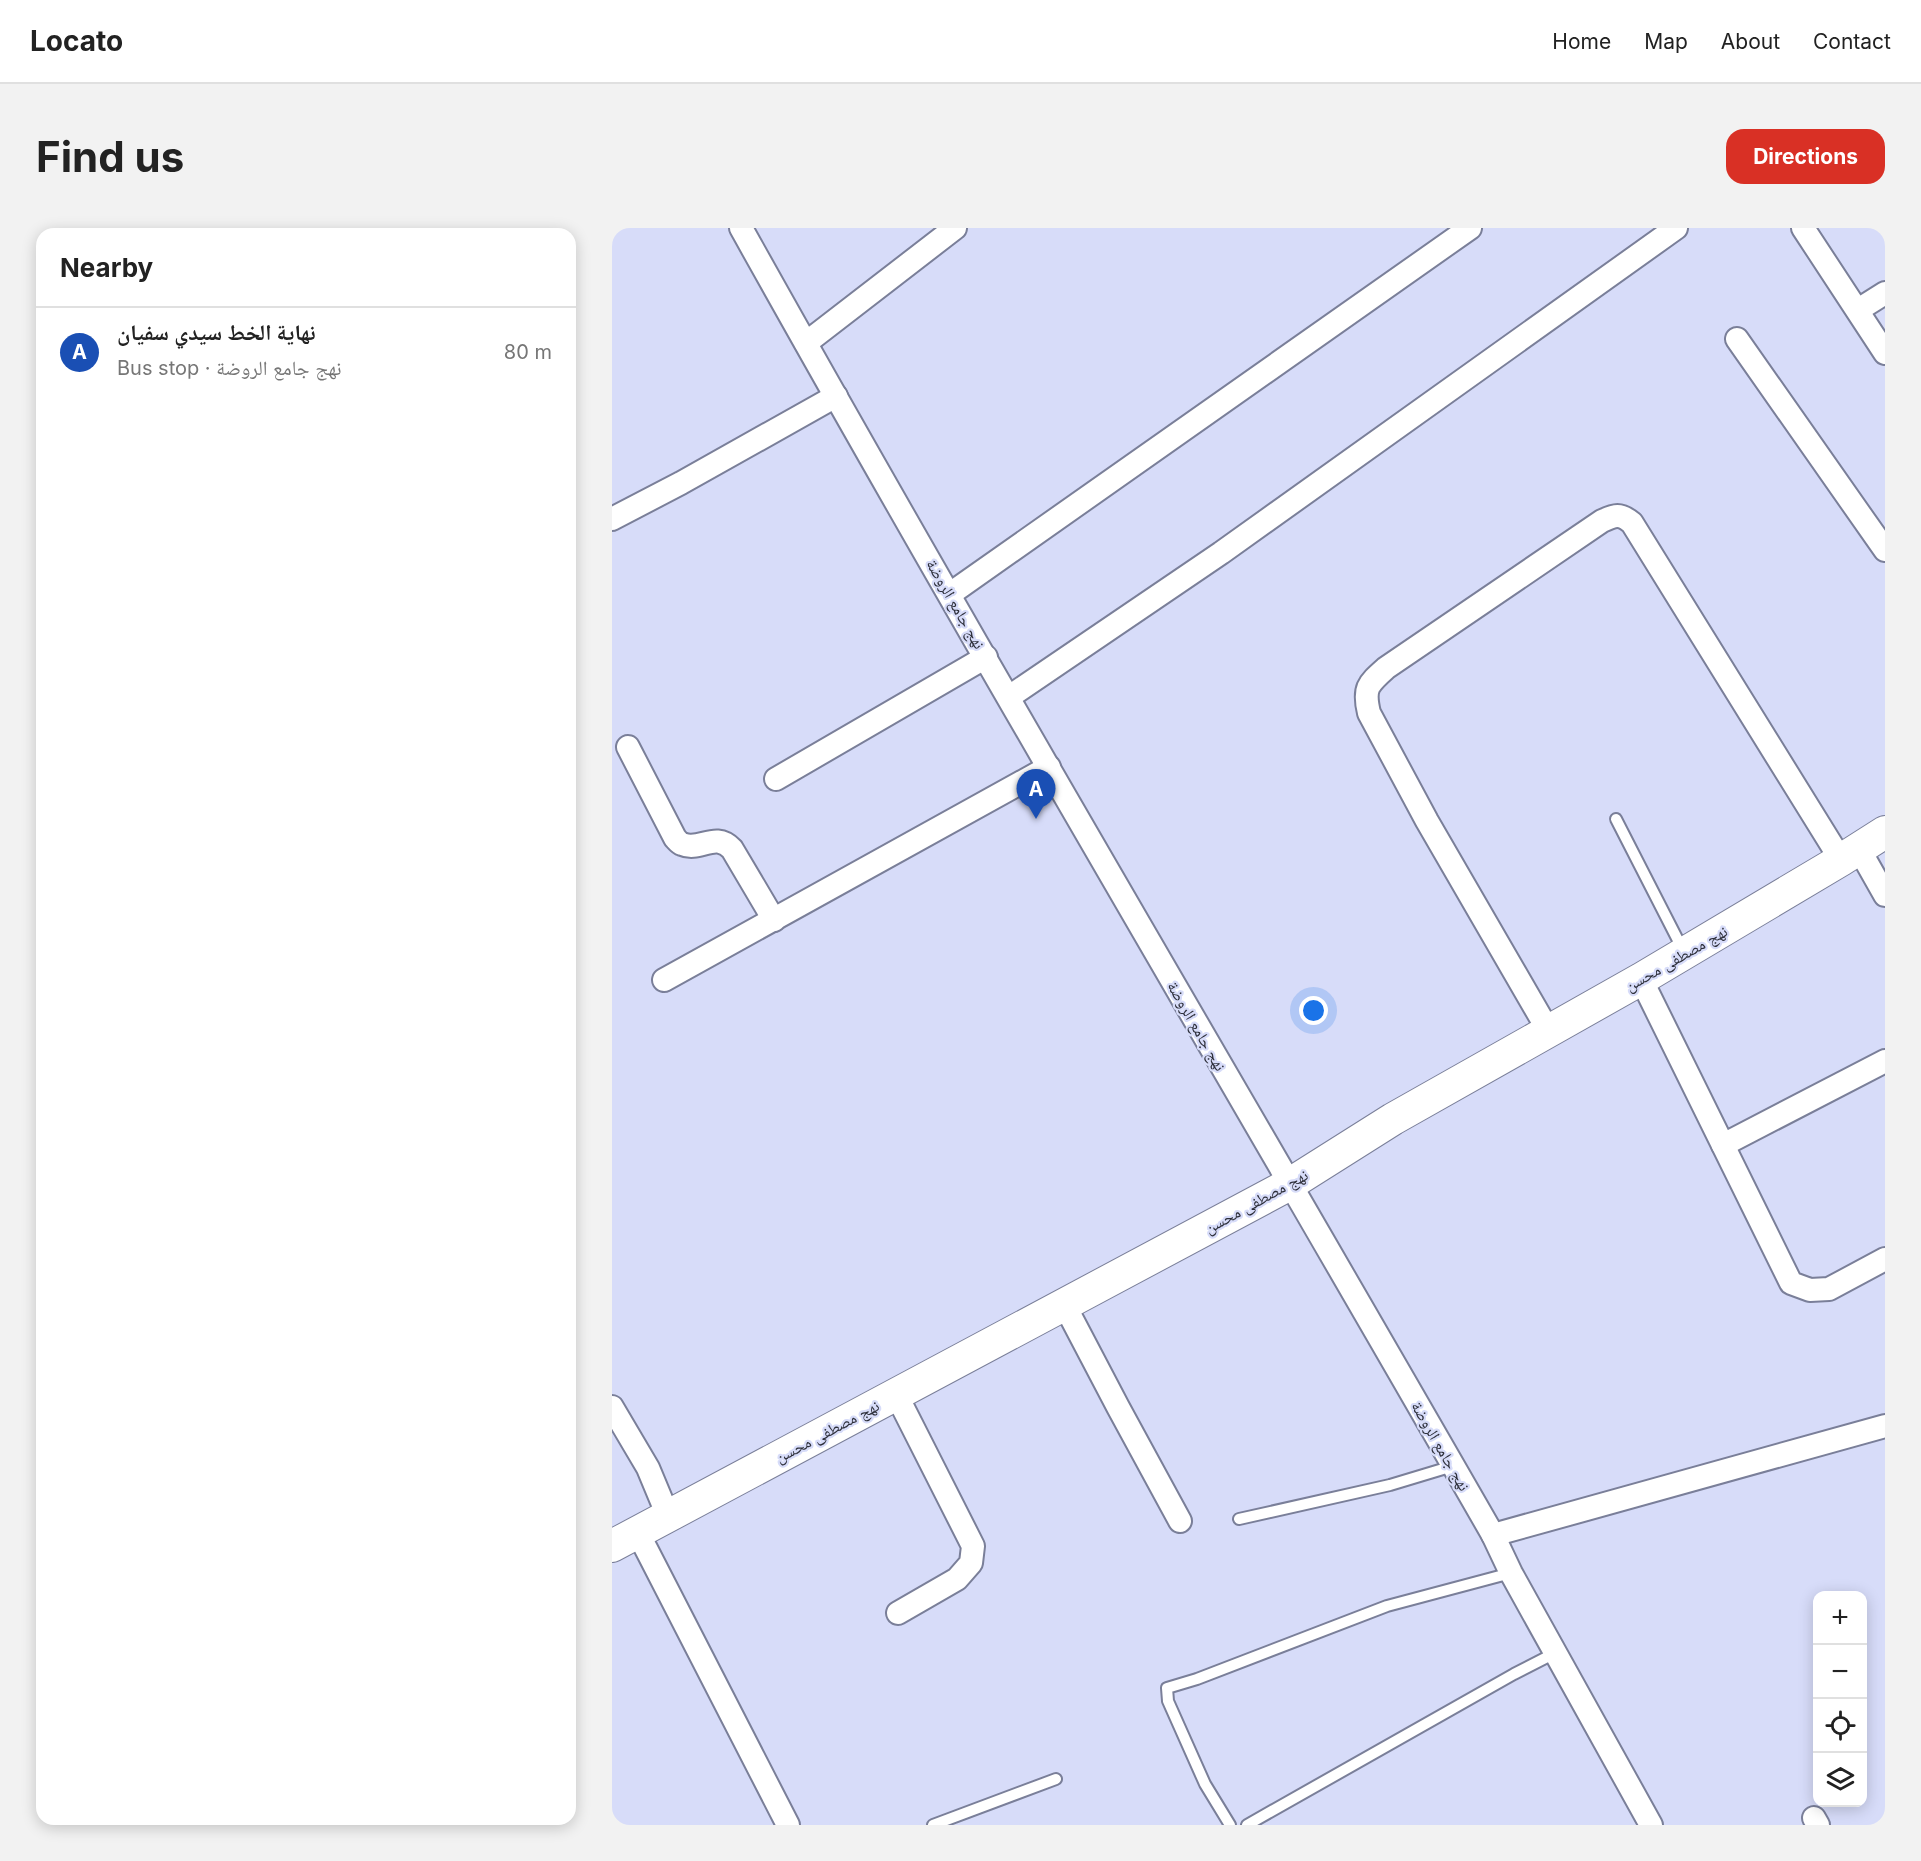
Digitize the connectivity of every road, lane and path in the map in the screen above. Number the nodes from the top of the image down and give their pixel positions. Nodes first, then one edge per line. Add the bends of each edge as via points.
1 (741, 228) edge
2 (1470, 228) edge
3 (1677, 228) edge
4 (1803, 228) edge
5 (942, 232) edge
6 (1885, 292) edge
7 (1858, 310) junction
8 (1737, 339) dead end
9 (806, 343) junction
10 (1885, 353) edge
11 (836, 396) junction
12 (612, 519) edge
13 (1885, 550) edge
14 (950, 594) junction
15 (986, 657) junction
16 (1009, 697) junction
17 (628, 747) dead end
18 (1049, 767) junction
19 (776, 779) dead end
20 (1616, 819) dead end
21 (1885, 832) edge
22 (1850, 855) junction
23 (1885, 895) edge
24 (774, 920) junction
25 (1685, 953) junction
26 (1641, 979) junction
27 (664, 980) dead end
28 (1548, 1030) junction
29 (1885, 1060) edge
30 (1723, 1145) junction
31 (1290, 1184) junction
32 (1885, 1259) edge
33 (1064, 1304) junction
34 (896, 1394) junction
35 (612, 1407) edge
36 (1885, 1426) edge
37 (1453, 1466) junction
38 (668, 1516) junction
39 (1239, 1519) dead end
40 (1180, 1521) dead end
41 (1493, 1535) junction
42 (625, 1539) edge
43 (1511, 1573) junction
44 (898, 1613) dead end
45 (1556, 1653) junction
46 (1056, 1779) dead end
47 (788, 1825) edge
48 (933, 1825) edge
49 (1230, 1825) edge
50 (1247, 1825) edge
51 (1651, 1825) edge

1 - 9 street, نهج جامع الروضة
2 - 14 street
3 - 16 street via 1221,553
4 - 7 street
5 - 9 street
6 - 7 street
7 - 10 street
8 - 13 street
9 - 11 street, نهج جامع الروضة
11 - 12 street
11 - 14 street, نهج جامع الروضة
14 - 15 street, نهج جامع الروضة
15 - 16 street, نهج جامع الروضة
15 - 19 street
16 - 18 street, نهج جامع الروضة
17 - 24 street via 675,838 691,845 727,843
18 - 24 street
18 - 31 street, نهج جامع الروضة
20 - 25 lane
21 - 22 main road, نهج مصطفى محسن
22 - 23 street
22 - 25 main road, نهج مصطفى محسن
22 - 28 street via 1632,523 1623,516 1602,521 1386,668 1369,683 1365,696 1369,713 1422,811
24 - 27 street
25 - 26 main road, نهج مصطفى محسن
26 - 28 main road, نهج مصطفى محسن
26 - 30 street
28 - 31 main road, نهج مصطفى محسن
29 - 30 street
30 - 32 street via 1791,1283 1810,1290 1829,1289
31 - 33 main road, نهج مصطفى محسن
31 - 37 street, نهج جامع الروضة
33 - 34 main road, نهج مصطفى محسن
33 - 40 street
34 - 38 main road, نهج مصطفى محسن
34 - 44 street via 973,1546 970,1563 957,1579
35 - 38 street via 648,1468
36 - 41 street
37 - 39 lane via 1390,1485
37 - 41 street, نهج جامع الروضة
38 - 42 main road, نهج مصطفى محسن
41 - 43 street, نهج جامع الروضة
42 - 47 street
43 - 45 street, نهج جامع الروضة
43 - 49 lane via 1388,1606 1167,1688 1168,1701 1205,1784
45 - 50 lane
45 - 51 street, نهج جامع الروضة
46 - 48 lane

